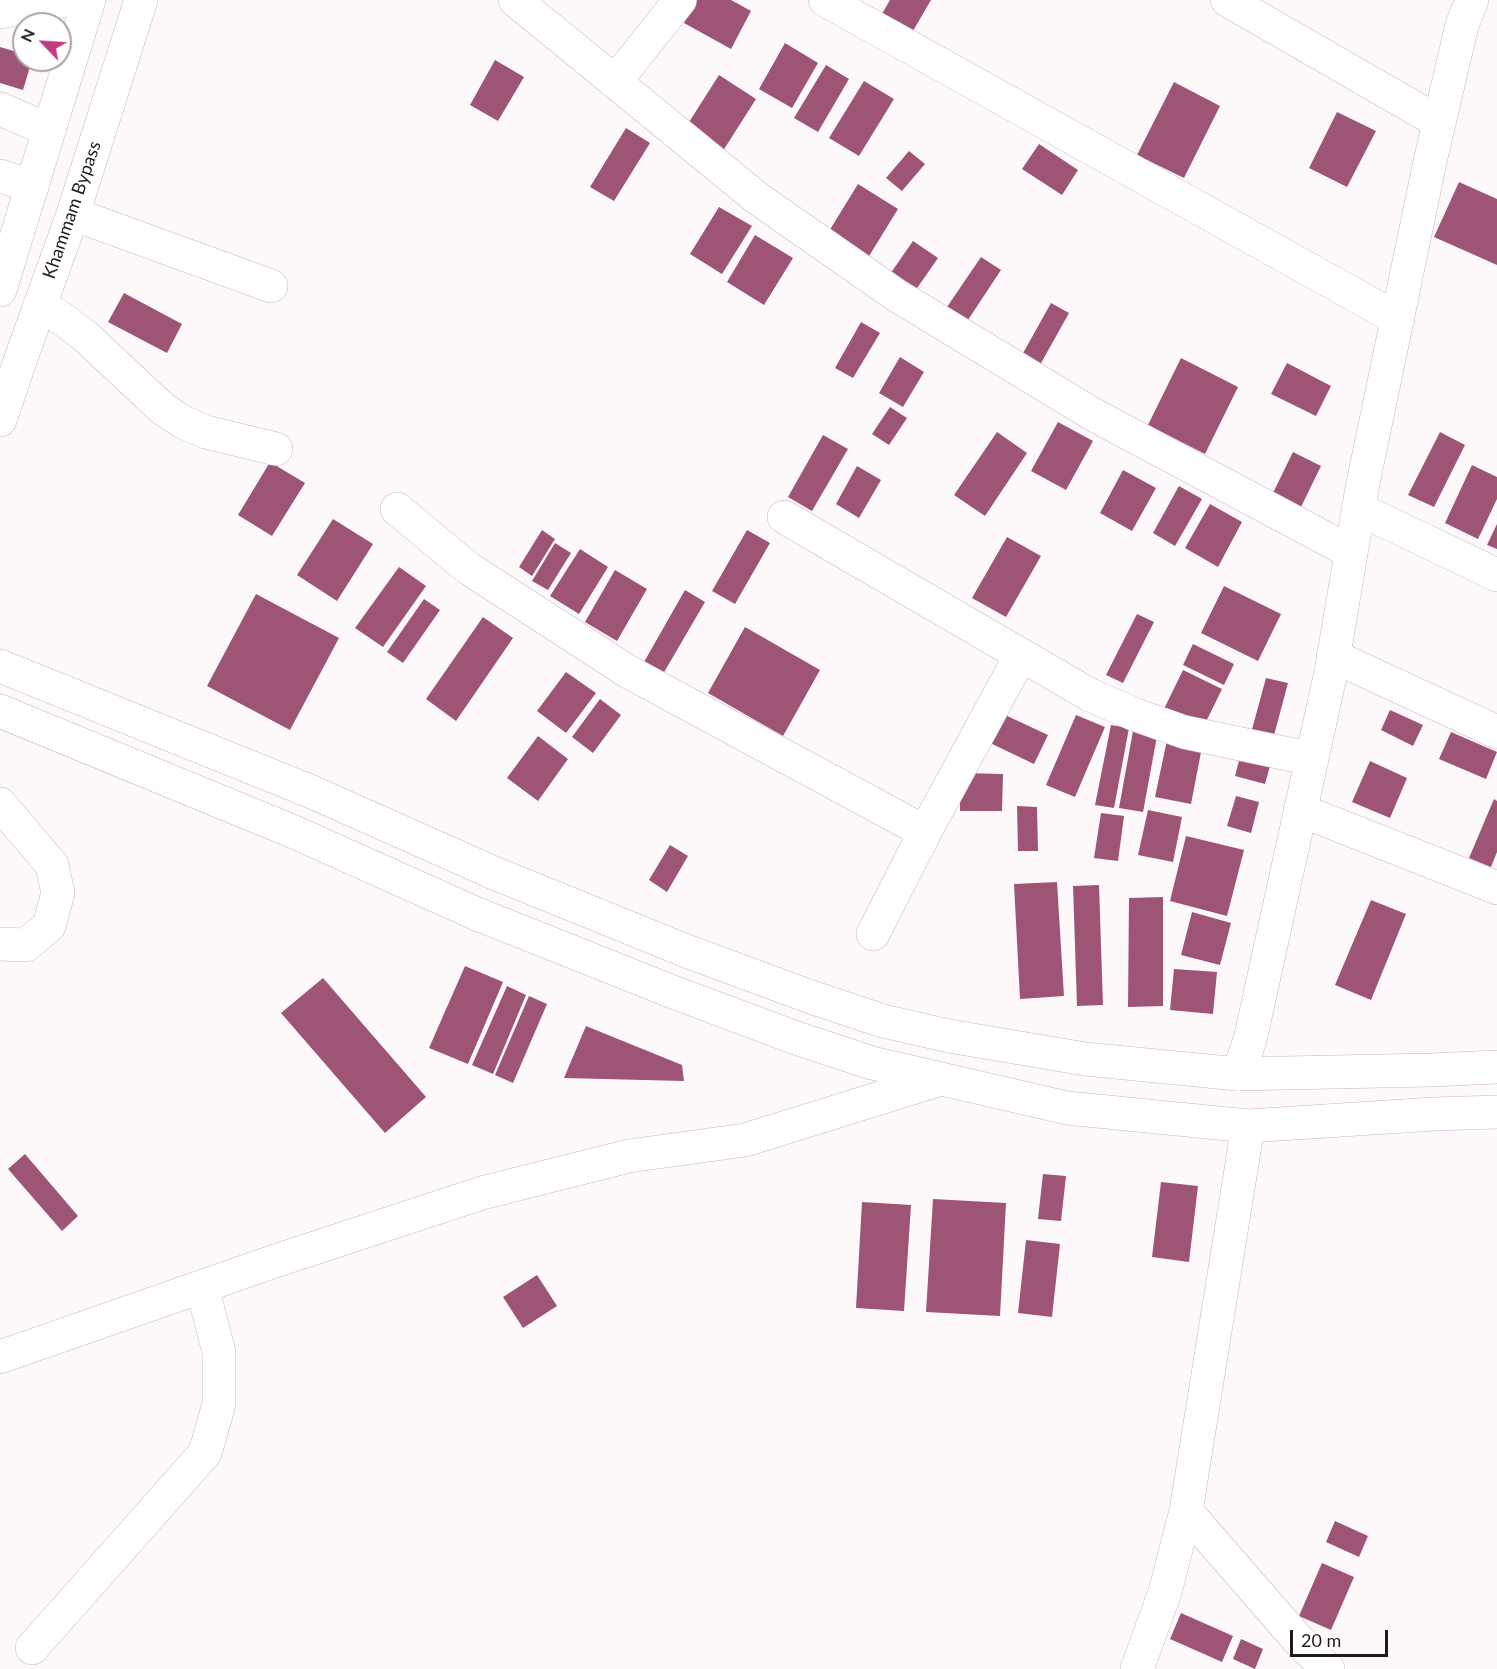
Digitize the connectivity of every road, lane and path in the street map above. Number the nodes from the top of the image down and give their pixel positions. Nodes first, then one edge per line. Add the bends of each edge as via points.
1 (141, 0) edge
2 (515, 0) edge
3 (680, 0) edge
4 (825, 0) edge
5 (1227, 0) edge
6 (1472, 0) edge
7 (81, 1) edge
8 (0, 12) edge
9 (615, 82) junction
10 (0, 109) edge
11 (1439, 122) junction
12 (49, 130) junction
13 (0, 176) edge
14 (32, 186) junction
15 (73, 214) junction
16 (271, 285) dead end
17 (0, 290) edge
18 (39, 308) junction
19 (1398, 318) junction
20 (0, 420) edge
21 (276, 449) dead end
22 (396, 509) dead end
23 (1359, 509) junction
24 (784, 517) dead end
25 (1351, 552) junction
26 (1497, 575) edge
27 (1022, 655) junction
28 (1333, 656) junction
29 (0, 666) edge
30 (0, 711) edge
31 (1497, 732) edge
32 (1312, 759) junction
33 (0, 804) edge
34 (1300, 810) junction
35 (925, 832) junction
36 (1497, 888) edge
37 (873, 934) dead end
38 (0, 944) edge
39 (1497, 1067) edge
40 (1238, 1074) junction
41 (941, 1079) junction
42 (1497, 1112) edge
43 (1248, 1126) junction
44 (202, 1287) junction
45 (0, 1358) edge
46 (1186, 1511) junction
47 (32, 1648) dead end
48 (1137, 1669) edge
49 (1328, 1669) edge

1 - 15 main road, Khammam Bypass
2 - 9 main road
3 - 9 main road
4 - 19 main road
5 - 11 main road
6 - 11 main road via 1462,25
7 - 8 main road
7 - 12 main road
9 - 25 main road via 757,198 896,295 1094,414
10 - 12 main road
11 - 19 main road
12 - 14 main road
13 - 14 main road
14 - 17 main road
15 - 16 main road
15 - 18 main road, Khammam Bypass
18 - 20 main road, Khammam Bypass
18 - 21 main road via 57,315 85,336 163,409 183,422 206,432
19 - 23 main road
22 - 35 main road via 468,568 627,671
23 - 25 main road
23 - 26 main road
24 - 27 main road
25 - 28 main road
27 - 32 main road via 1136,715 1184,732
27 - 35 main road
28 - 31 main road
28 - 32 main road
29 - 40 main road via 312,792 494,873 689,952 883,1021 1085,1059
30 - 41 main road via 294,832 477,914 673,992 872,1063
32 - 34 main road
33 - 38 main road via 52,865 58,893 49,926 26,945
34 - 36 main road
34 - 40 main road via 1250,1040
35 - 37 main road
39 - 40 main road
41 - 43 main road via 1067,1108
41 - 44 main road via 745,1140 629,1156 483,1193
42 - 43 main road
43 - 46 main road
44 - 45 main road
44 - 47 main road via 219,1352 219,1404 205,1453
46 - 48 main road via 1165,1592
46 - 49 main road

